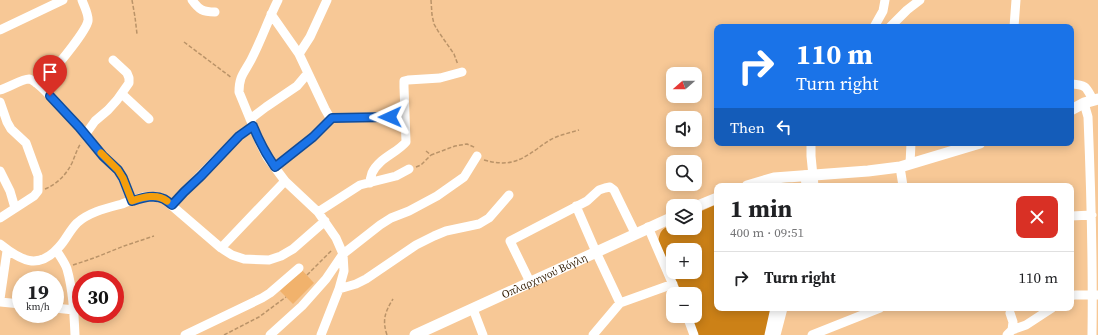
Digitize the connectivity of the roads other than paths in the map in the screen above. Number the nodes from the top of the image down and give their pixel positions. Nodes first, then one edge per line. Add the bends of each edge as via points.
1 (63, 0) edge
2 (82, 0) edge
3 (192, 0) edge
4 (278, 0) edge
5 (327, 0) edge
6 (885, 0) edge
7 (920, 0) edge
8 (1016, 0) edge
9 (215, 12) dead end
10 (271, 14) junction
11 (876, 24) edge
12 (893, 24) edge
13 (1014, 24) edge
14 (0, 30) edge
15 (299, 54) junction
16 (113, 60) dead end
17 (462, 72) road end
18 (308, 73) junction
19 (36, 83) junction
20 (1074, 84) edge
21 (0, 90) edge
22 (122, 94) junction
23 (1094, 99) edge
24 (0, 102) edge
25 (1074, 109) edge
26 (405, 117) junction
27 (332, 118) junction
28 (149, 119) dead end
29 (252, 123) junction
30 (85, 135) junction
31 (811, 146) edge
32 (910, 146) edge
33 (970, 146) edge
34 (476, 157) road end
35 (905, 165) junction
36 (275, 167) junction
37 (409, 169) road end
38 (0, 171) edge
39 (808, 179) edge
40 (285, 181) junction
41 (370, 182) junction
42 (758, 183) edge
43 (903, 183) edge
44 (509, 195) dead end
45 (714, 199) edge
46 (132, 201) junction
47 (702, 204) edge
48 (172, 205) junction
49 (576, 206) junction
50 (15, 208) junction
51 (318, 212) junction
52 (1092, 215) junction
53 (1074, 216) edge
54 (0, 218) edge
55 (666, 220) edge
56 (324, 221) junction
57 (648, 227) junction
58 (635, 233) junction
59 (1095, 245) edge
60 (4, 247) edge
61 (221, 248) junction
62 (56, 250) junction
63 (596, 252) junction
64 (343, 254) junction
65 (299, 268) dead end
66 (530, 282) junction
67 (672, 284) junction
68 (674, 287) edge
69 (339, 289) junction
70 (1074, 295) edge
71 (1095, 295) edge
72 (0, 300) edge
73 (72, 300) edge
74 (12, 302) edge
75 (620, 303) junction
76 (473, 309) junction
77 (774, 311) edge
78 (782, 311) edge
79 (872, 311) edge
80 (1010, 311) edge
81 (1047, 311) edge
82 (75, 323) edge
83 (690, 323) edge
84 (429, 332) edge
85 (1009, 333) edge
86 (75, 335) edge
87 (185, 335) edge
88 (270, 335) edge
89 (321, 335) edge
90 (416, 335) edge
91 (483, 335) edge
92 (593, 335) edge
93 (694, 335) edge
94 (769, 335) edge
95 (776, 335) edge
96 (812, 335) edge
97 (1092, 335) edge

1 - 14 street
2 - 19 street via 88,22 52,71
3 - 9 street via 202,10
4 - 10 street
5 - 15 street
6 - 11 street via 883,11
7 - 12 street
8 - 13 street
10 - 15 street
10 - 29 street via 239,84 239,92
15 - 18 street
16 - 22 street via 127,72 129,78
17 - 26 street via 440,78 404,81
18 - 27 street
18 - 29 street via 297,86 266,107
19 - 21 street via 26,79
19 - 30 street
20 - 23 street via 1086,88
22 - 28 street
22 - 30 street
23 - 25 main road
23 - 52 street via 1088,117
24 - 50 street via 11,129 26,143 38,176 38,191
26 - 27 street
26 - 41 street via 406,142 377,166
27 - 36 street via 313,137
29 - 36 street
29 - 48 street
30 - 46 street via 118,170
31 - 39 street
32 - 35 street
33 - 35 main road
34 - 64 street via 464,177 437,196 380,225
35 - 39 main road
35 - 43 street
36 - 40 street
37 - 41 street via 396,176
38 - 50 street
39 - 42 main road via 774,178
40 - 51 street
40 - 61 street
41 - 51 street via 360,185
44 - 69 street via 489,218 479,224 434,236 416,245 366,279
45 - 47 main road
46 - 48 street via 157,196
46 - 62 street via 85,217 70,231
48 - 61 street
49 - 58 street via 587,201 599,190 610,187 614,190
49 - 63 street
49 - 66 street via 510,241
50 - 54 street
51 - 56 street
52 - 53 street
52 - 59 street
55 - 57 main road, Οπλαρχηγού Βόγλη
56 - 61 street via 293,249 269,260 244,259
56 - 64 street
57 - 58 main road, Οπλαρχηγού Βόγλη
57 - 67 street
58 - 63 main road, Οπλαρχηγού Βόγλη
59 - 71 street
60 - 62 street via 22,259 33,262 51,255
60 - 72 street
62 - 73 street via 66,268
63 - 66 main road, Οπλαρχηγού Βόγλη
63 - 75 street
64 - 69 street via 344,271
64 - 88 street via 326,279 302,306
65 - 87 street via 262,298
66 - 76 main road, Οπλαρχηγού Βόγλη
67 - 68 street
67 - 75 street
69 - 89 street
70 - 71 street
71 - 97 street
72 - 74 street
75 - 92 street
76 - 84 main road, Οπλαρχηγού Βόγλη
76 - 91 street
77 - 94 street
78 - 95 street
79 - 96 street
80 - 85 street via 1013,322
81 - 85 street
82 - 86 street
83 - 93 street
84 - 90 main road, Οπλαρχηγού Βόγλη

